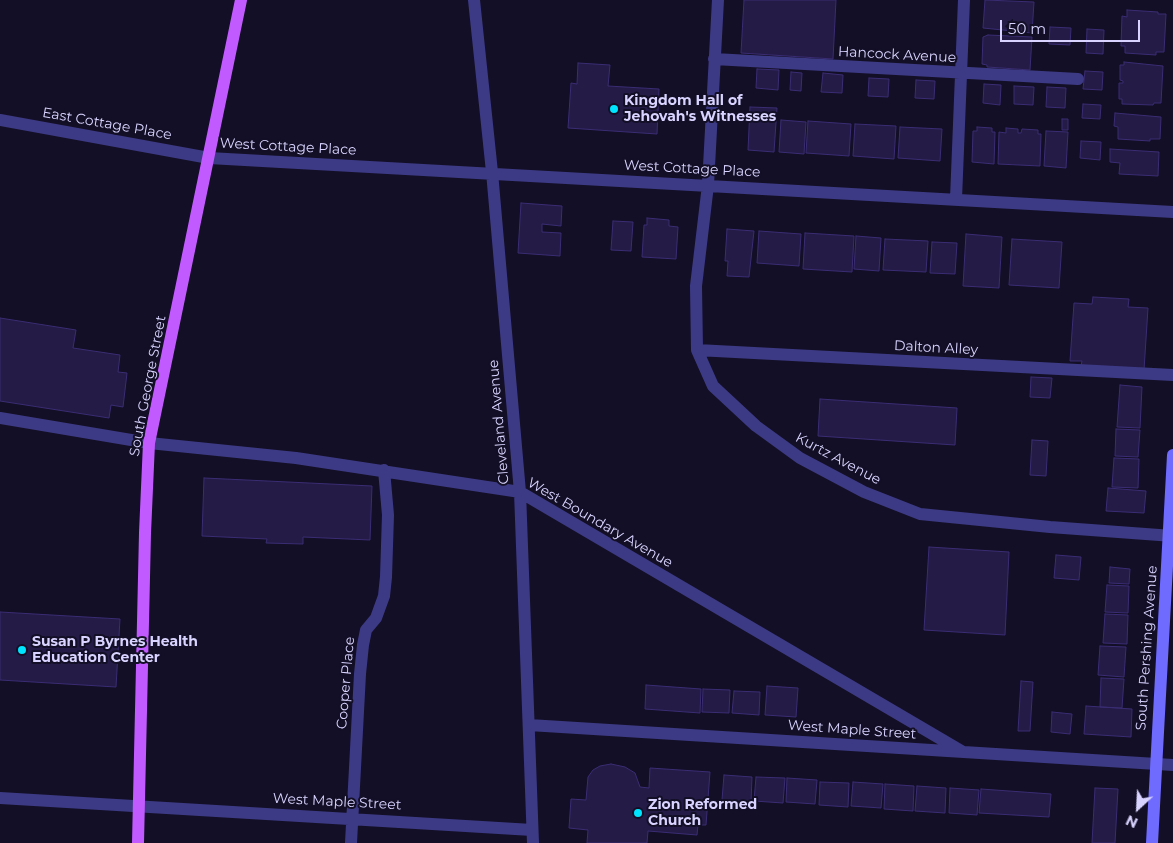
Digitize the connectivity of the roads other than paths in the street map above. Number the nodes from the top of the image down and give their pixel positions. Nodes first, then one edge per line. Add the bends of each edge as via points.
1 (241, 0) edge
2 (474, 0) edge
3 (718, 0) edge
4 (964, 0) edge
5 (714, 59) junction
6 (962, 73) junction
7 (1078, 79) dead end
8 (0, 120) edge
9 (209, 158) junction
10 (492, 172) junction
11 (708, 185) junction
12 (956, 199) junction
13 (1173, 212) edge
14 (697, 350) junction
15 (1173, 375) edge
16 (0, 418) edge
17 (149, 443) junction
18 (1173, 455) edge
19 (384, 470) junction
20 (520, 492) junction
21 (1171, 536) edge
22 (529, 725) junction
23 (963, 752) junction
24 (1155, 764) junction
25 (1173, 764) edge
26 (0, 798) edge
27 (140, 807) junction
28 (352, 818) junction
29 (532, 837) edge
30 (138, 843) edge
31 (351, 843) edge
32 (1152, 843) edge

1 - 9 main road, South George Street
2 - 10 street, Cleveland Avenue
3 - 5 street, Kurtz Avenue
4 - 6 street
5 - 6 street, Hancock Avenue
5 - 11 street, Kurtz Avenue
6 - 7 street, Hancock Avenue
6 - 12 street
8 - 9 street, East Cottage Place
9 - 10 street, West Cottage Place
9 - 17 main road, South George Street
10 - 11 street, West Cottage Place
10 - 20 street, Cleveland Avenue
11 - 12 street, West Cottage Place
11 - 14 street, Kurtz Avenue via 696,286
12 - 13 street, West Cottage Place
14 - 15 street, Dalton Alley
14 - 21 street, Kurtz Avenue via 713,386 756,426 800,458 864,492 920,514
16 - 17 street, West Boundary Avenue
17 - 19 street, West Boundary Avenue
17 - 27 main road, South George Street via 144,533
18 - 21 street, South Pershing Avenue
19 - 20 street, West Boundary Avenue
19 - 28 street, Cooper Place via 388,515 386,577 384,596 376,618 366,630 363,644
20 - 22 street, Cleveland Avenue
20 - 23 street, West Boundary Avenue
21 - 24 street, South Pershing Avenue
22 - 23 street, West Maple Street
22 - 29 street, Cleveland Avenue
23 - 24 street, West Maple Street
24 - 25 street, West Maple Street
24 - 32 street, South Pershing Avenue
26 - 27 street, West Maple Street
27 - 28 street, West Maple Street
27 - 30 main road, South George Street
28 - 29 street, West Maple Street
28 - 31 street, Cooper Place

